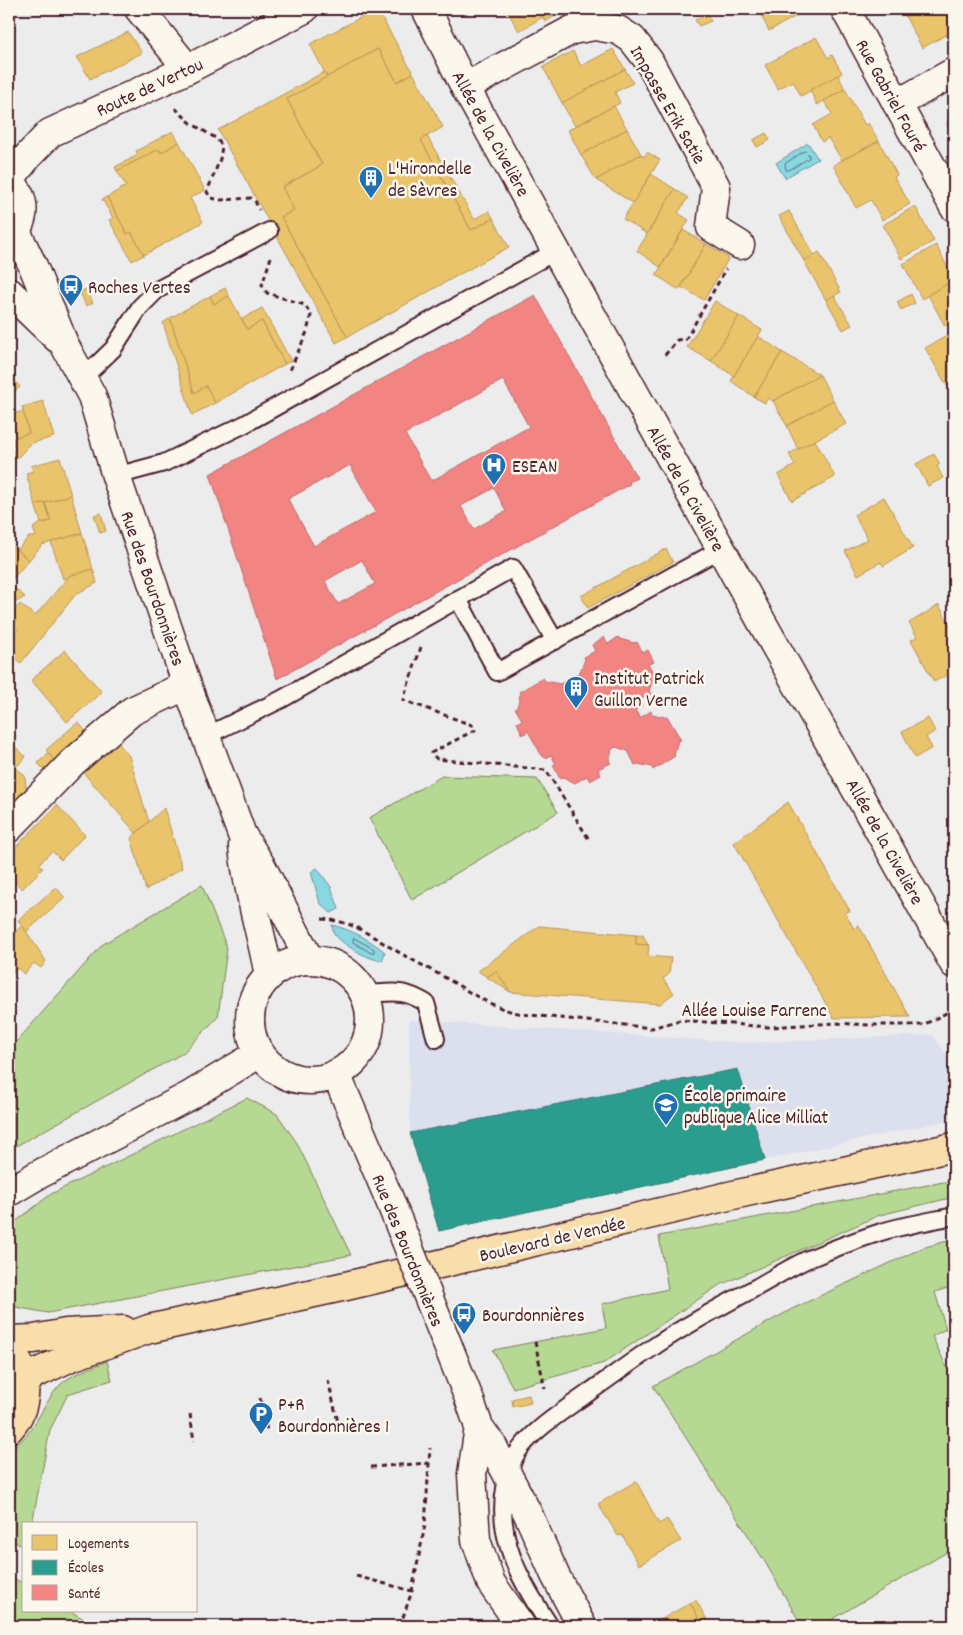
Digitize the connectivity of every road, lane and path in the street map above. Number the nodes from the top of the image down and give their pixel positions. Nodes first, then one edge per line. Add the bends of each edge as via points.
1 (139, 9) edge
2 (304, 9) edge
3 (426, 9) edge
4 (845, 9) edge
5 (188, 69) junction
6 (954, 72) edge
7 (466, 87) junction
8 (897, 104) junction
9 (9, 180) edge
10 (954, 207) edge
11 (269, 231) dead end
12 (12, 235) edge
13 (740, 245) joint
14 (556, 251) junction
15 (9, 292) edge
16 (64, 344) junction
17 (666, 355) dead end
18 (83, 378) junction
19 (116, 476) junction
20 (721, 549) junction
21 (458, 599) junction
22 (433, 614) junction
23 (555, 640) junction
24 (187, 685) junction
25 (206, 736) junction
26 (9, 828) edge
27 (242, 835) junction
28 (590, 841) dead end
29 (317, 919) dead end
30 (309, 959) junction
31 (954, 964) edge
32 (269, 975) junction
33 (365, 994) junction
34 (954, 1009) edge
35 (436, 1039) dead end
36 (260, 1053) junction
37 (336, 1074) junction
38 (954, 1147) edge
39 (9, 1192) edge
40 (954, 1216) edge
41 (149, 1329) junction
42 (9, 1340) edge
43 (535, 1342) dead end
44 (9, 1348) edge
45 (328, 1380) dead end
46 (25, 1386) junction
47 (545, 1389) dead end
48 (260, 1398) dead end
49 (190, 1414) dead end
50 (338, 1422) dead end
51 (479, 1427) junction
52 (9, 1430) edge
53 (267, 1431) dead end
54 (194, 1441) dead end
55 (430, 1448) dead end
56 (429, 1463) junction
57 (371, 1468) dead end
58 (508, 1475) junction
59 (356, 1576) dead end
60 (412, 1591) junction
61 (400, 1626) edge
62 (521, 1626) edge
63 (550, 1626) edge
64 (582, 1626) edge

1 - 5 street
2 - 5 street, Route de Vertou
3 - 7 street, Allée de la Civelière
4 - 8 street, Rue Gabriel Fauré
5 - 9 street, Route de Vertou via 50,133
6 - 8 street
7 - 13 street, Impasse Erik Satie via 572,30 595,26 618,30 632,39 649,61 716,187 711,227
7 - 14 street, Allée de la Civelière
8 - 10 street, Rue Gabriel Fauré
9 - 12 street via 22,199 23,210 21,221
11 - 18 lane via 157,290 140,307 113,348
12 - 16 street, Rue des Bourdonnières via 34,266
13 - 17 path via 686,339 677,340
14 - 19 lane via 242,425 164,463
14 - 20 street, Allée de la Civelière
15 - 16 street, Rue des Bourdonnières
16 - 18 street, Rue des Bourdonnières
18 - 19 street, Rue des Bourdonnières via 92,396
19 - 24 street, Rue des Bourdonnières
20 - 23 lane
20 - 31 street, Allée de la Civelière
21 - 22 lane
21 - 23 lane via 513,568
21 - 23 lane via 497,672
22 - 25 lane via 282,699
22 - 28 path via 402,700 472,725 475,730 431,753 437,759 546,770
24 - 25 street, Rue des Bourdonnières
24 - 26 street via 132,712 72,763
25 - 27 street, Rue des Bourdonnières
27 - 30 street, Rue des Bourdonnières
27 - 32 street, Rue des Bourdonnières via 246,873
29 - 34 path, Allée Louise Farrenc via 338,920 368,932 477,997 504,1010 522,1014 652,1028 680,1020 769,1027 836,1023 923,1024
30 - 32 street via 292,962
30 - 33 street via 342,968
32 - 36 street via 256,991 250,1015 250,1030
33 - 35 lane via 395,992 413,995 426,1003
33 - 37 street via 370,1015 367,1039 355,1059
36 - 37 street via 275,1069 292,1077 314,1080
36 - 39 street via 189,1096
37 - 51 street, Rue des Bourdonnières, bridge
38 - 41 main road, Boulevard de Vendée
40 - 58 lane via 880,1232 806,1261 741,1295 654,1347 542,1427 514,1458
41 - 42 main road, Boulevard de Vendée via 66,1333
41 - 46 main road, Boulevard de Vendée via 31,1375
43 - 47 path
44 - 46 main road via 17,1359
45 - 50 path
46 - 52 main road via 22,1406
48 - 53 path
49 - 54 path
51 - 58 street, Rue des Bourdonnières
51 - 62 street, Rue des Bourdonnières via 472,1474 476,1540 491,1583
55 - 56 path
56 - 57 path
56 - 60 path via 425,1525
58 - 63 lane via 503,1497 505,1536 514,1564
58 - 64 street, Rue des Bourdonnières
59 - 60 path
60 - 61 path

